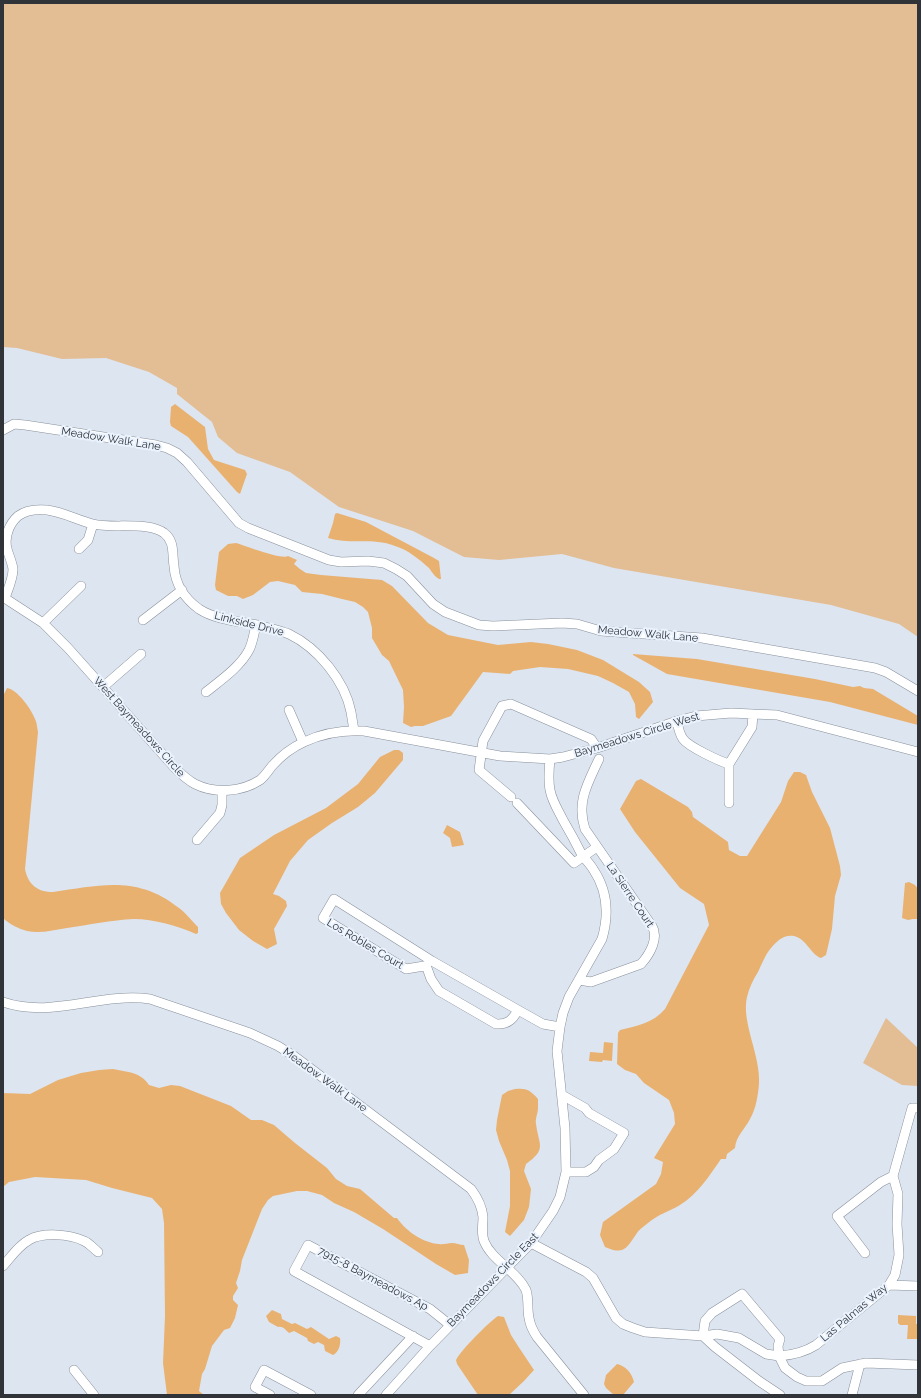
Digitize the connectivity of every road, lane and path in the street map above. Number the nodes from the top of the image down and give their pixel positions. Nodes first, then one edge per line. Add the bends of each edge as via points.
1 (3, 430) edge
2 (93, 524) junction
3 (79, 549) dead end
4 (81, 586) dead end
5 (182, 590) junction
6 (4, 598) edge
7 (143, 620) dead end
8 (43, 623) junction
9 (256, 625) junction
10 (141, 654) dead end
11 (102, 687) junction
12 (918, 691) edge
13 (206, 692) dead end
14 (289, 710) dead end
15 (753, 714) junction
16 (677, 721) junction
17 (354, 730) junction
18 (303, 742) junction
19 (597, 748) junction
20 (481, 752) junction
21 (918, 752) edge
22 (550, 759) junction
23 (599, 759) dead end
24 (729, 764) junction
25 (222, 791) junction
26 (729, 803) dead end
27 (197, 840) dead end
28 (597, 847) junction
29 (583, 856) junction
30 (579, 980) junction
31 (3, 1002) edge
32 (518, 1010) junction
33 (560, 1027) junction
34 (562, 1095) junction
35 (918, 1108) edge
36 (566, 1172) junction
37 (893, 1176) junction
38 (530, 1243) junction
39 (98, 1252) dead end
40 (865, 1253) dead end
41 (3, 1266) edge
42 (506, 1267) junction
43 (889, 1285) junction
44 (918, 1286) edge
45 (450, 1325) junction
46 (413, 1336) junction
47 (703, 1336) junction
48 (430, 1346) junction
49 (779, 1356) junction
50 (860, 1364) junction
51 (918, 1365) edge
52 (74, 1370) dead end
53 (94, 1395) edge
54 (270, 1395) edge
55 (311, 1395) edge
56 (358, 1395) edge
57 (386, 1395) edge
58 (584, 1395) edge
59 (780, 1395) edge
60 (852, 1395) edge

1 - 12 street, Meadow Walk Lane via 14,424 25,425 167,448 187,462 239,523 329,560 384,563 407,576 433,604 445,612 479,625 562,623 577,624 601,631 702,638 875,668
2 - 3 street via 88,540
2 - 5 street, Linkside Drive via 149,527 165,533 173,547 175,575
2 - 6 street, Linkside Drive via 47,510 31,511 19,516 10,525 6,537 6,547 13,570
4 - 8 street
5 - 7 street
5 - 9 street, Linkside Drive via 192,604 213,616
6 - 8 street, West Baymeadows Circle
8 - 11 street, West Baymeadows Circle
9 - 13 street via 249,650 240,663
9 - 17 street, Linkside Drive via 289,634 321,658 338,680 346,696
10 - 11 street
11 - 25 street, West Baymeadows Circle via 185,778 205,789
14 - 18 street
15 - 16 street, Baymeadows Circle West via 714,714
15 - 21 street, Baymeadows Circle West via 777,715
15 - 24 street via 752,727
16 - 19 street, Baymeadows Circle West
16 - 24 street via 684,740
17 - 18 street, West Baymeadows Circle via 331,733
17 - 20 street, Baymeadows Circle West
18 - 25 street, West Baymeadows Circle via 252,784
19 - 20 street via 591,739 511,704 502,706 483,741
19 - 22 street, Baymeadows Circle West
20 - 22 street, Baymeadows Circle West via 500,756
20 - 29 street via 479,770 514,800 574,863
22 - 29 street, Baymeadows Circle East via 550,788 554,803
23 - 28 street via 584,792 581,808 585,829
24 - 26 street
25 - 27 street via 220,813
28 - 29 street
28 - 30 street, La Sierre Court via 656,935 641,964 591,982
29 - 30 street, Baymeadows Circle East via 602,885 606,917 602,939
30 - 33 street, Baymeadows Circle East via 569,997
31 - 42 street, Meadow Walk Lane via 47,1008 134,996 150,999 278,1046 471,1189 481,1207 484,1241
32 - 32 street, Los Robles Court via 334,900 323,918 406,969 424,966 439,991 496,1024 507,1023
32 - 33 street, Los Robles Court via 543,1024
33 - 34 street, Baymeadows Circle East via 557,1051
34 - 36 street, Baymeadows Circle East
34 - 36 street via 624,1133 614,1149 594,1167 586,1172
35 - 37 street via 912,1108
36 - 38 street, Baymeadows Circle East via 560,1197 553,1211
37 - 40 street via 881,1182 837,1216
37 - 43 street, Las Palmas Way via 898,1194 899,1255 895,1275
38 - 42 street, Baymeadows Circle East
38 - 47 street, Las Palmas Way via 593,1278 616,1318 623,1324 645,1332
39 - 41 street via 84,1241 52,1234 41,1235 22,1245
42 - 45 street, Baymeadows Circle East
42 - 58 street, Meadow Walk Lane via 526,1290 531,1328 537,1338
43 - 44 street
43 - 49 street, Las Palmas Way via 812,1347 798,1353
45 - 46 street, 7915-8 Baymeadows Ap via 430,1309 308,1245 294,1271
45 - 48 street, Baymeadows Circle East
46 - 48 street, 7915-8 Baymeadows Ap
46 - 56 street
47 - 49 street, Las Palmas Way via 716,1334 733,1337 766,1354
47 - 49 street via 705,1321 712,1313 742,1294 780,1339
47 - 59 street via 714,1347
48 - 57 street, Baymeadows Circle East
49 - 50 street via 785,1368 797,1378 810,1381 822,1381 842,1368
50 - 51 street
50 - 60 street
52 - 53 street
54 - 55 street via 255,1387 264,1370

